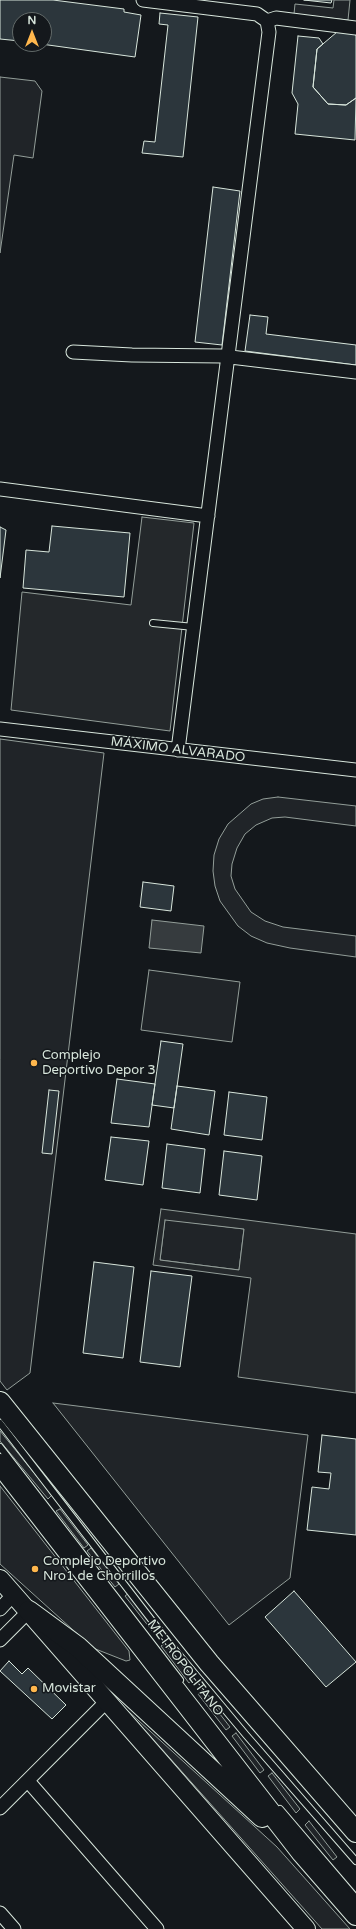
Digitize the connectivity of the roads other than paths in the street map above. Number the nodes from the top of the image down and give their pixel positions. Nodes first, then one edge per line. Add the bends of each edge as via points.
1 (143, 0) edge
2 (215, 4) edge
3 (267, 21) junction
4 (356, 28) edge
5 (73, 352) dead end
6 (228, 357) junction
7 (356, 372) edge
8 (0, 489) edge
9 (208, 516) junction
10 (153, 622) dead end
11 (194, 628) junction
12 (0, 729) edge
13 (178, 750) junction
14 (356, 770) edge
15 (0, 1402) edge
16 (0, 1423) edge
17 (0, 1447) edge
18 (0, 1464) edge
19 (0, 1579) edge
20 (13, 1595) junction
21 (0, 1609) edge
22 (29, 1611) junction
23 (0, 1640) edge
24 (183, 1684) dead end
25 (106, 1702) junction
26 (28, 1781) junction
27 (277, 1806) dead end
28 (0, 1808) edge
29 (356, 1832) edge
30 (302, 1853) junction
31 (356, 1861) edge
32 (356, 1898) edge
33 (0, 1913) edge
34 (356, 1915) edge
35 (14, 1929) edge
36 (156, 1929) edge
37 (306, 1929) edge

1 - 2 street
2 - 3 street via 257,14
3 - 4 street via 276,18
3 - 6 street via 269,32
5 - 6 street
6 - 7 street
6 - 9 street
8 - 9 street
9 - 11 street
10 - 11 lane
11 - 13 street
12 - 13 street, MÁXIMO ALVARADO
13 - 14 street, MÁXIMO ALVARADO
15 - 29 main road via 209,1663
16 - 31 lane, METROPOLITANO via 170,1644
17 - 24 lane, METROPOLITANO
18 - 30 main road
19 - 20 main road
20 - 21 street
20 - 22 main road
22 - 23 street
22 - 25 main road
22 - 30 main road via 78,1647
25 - 26 street
25 - 37 main road
26 - 28 street
26 - 36 street
27 - 32 lane
30 - 34 main road
33 - 35 street

